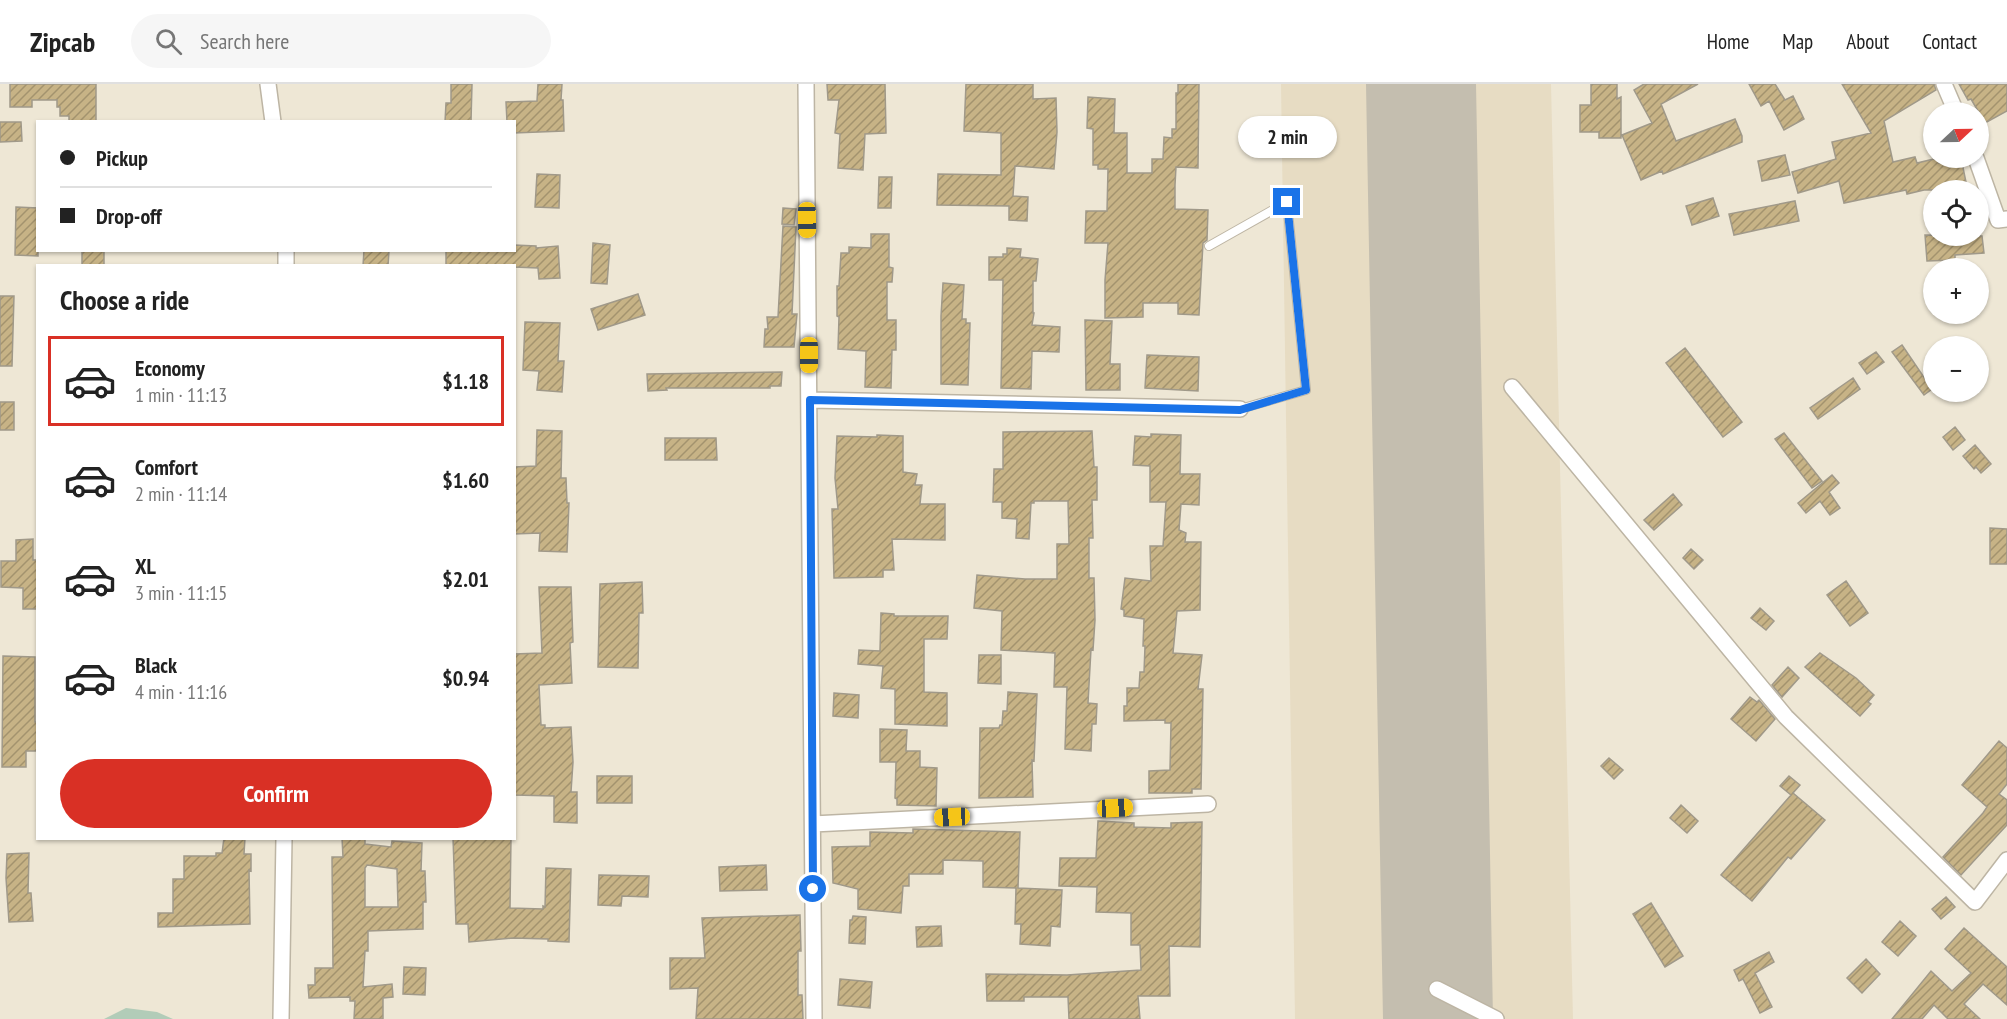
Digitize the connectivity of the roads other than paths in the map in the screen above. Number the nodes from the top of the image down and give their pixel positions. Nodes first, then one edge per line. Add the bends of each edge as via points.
1 (268, 84) edge
2 (806, 84) edge
3 (1944, 84) edge
4 (1952, 102) edge
5 (273, 120) edge
6 (1980, 168) edge
7 (2007, 219) edge
8 (1209, 246) dead end
9 (1512, 387) dead end
10 (810, 400) junction
11 (1240, 410) joint
12 (1208, 804) dead end
13 (813, 824) junction
14 (284, 840) edge
15 (2007, 860) edge
16 (1437, 989) dead end
17 (281, 1019) edge
18 (814, 1019) edge
19 (1496, 1019) edge

1 - 5 street
2 - 10 street
3 - 4 street
6 - 7 street via 1998,220
8 - 11 lane via 1287,202 1306,390
9 - 15 street via 1785,717 1975,902
10 - 11 street
10 - 13 street
12 - 13 street
13 - 18 street
14 - 17 street
16 - 19 street

